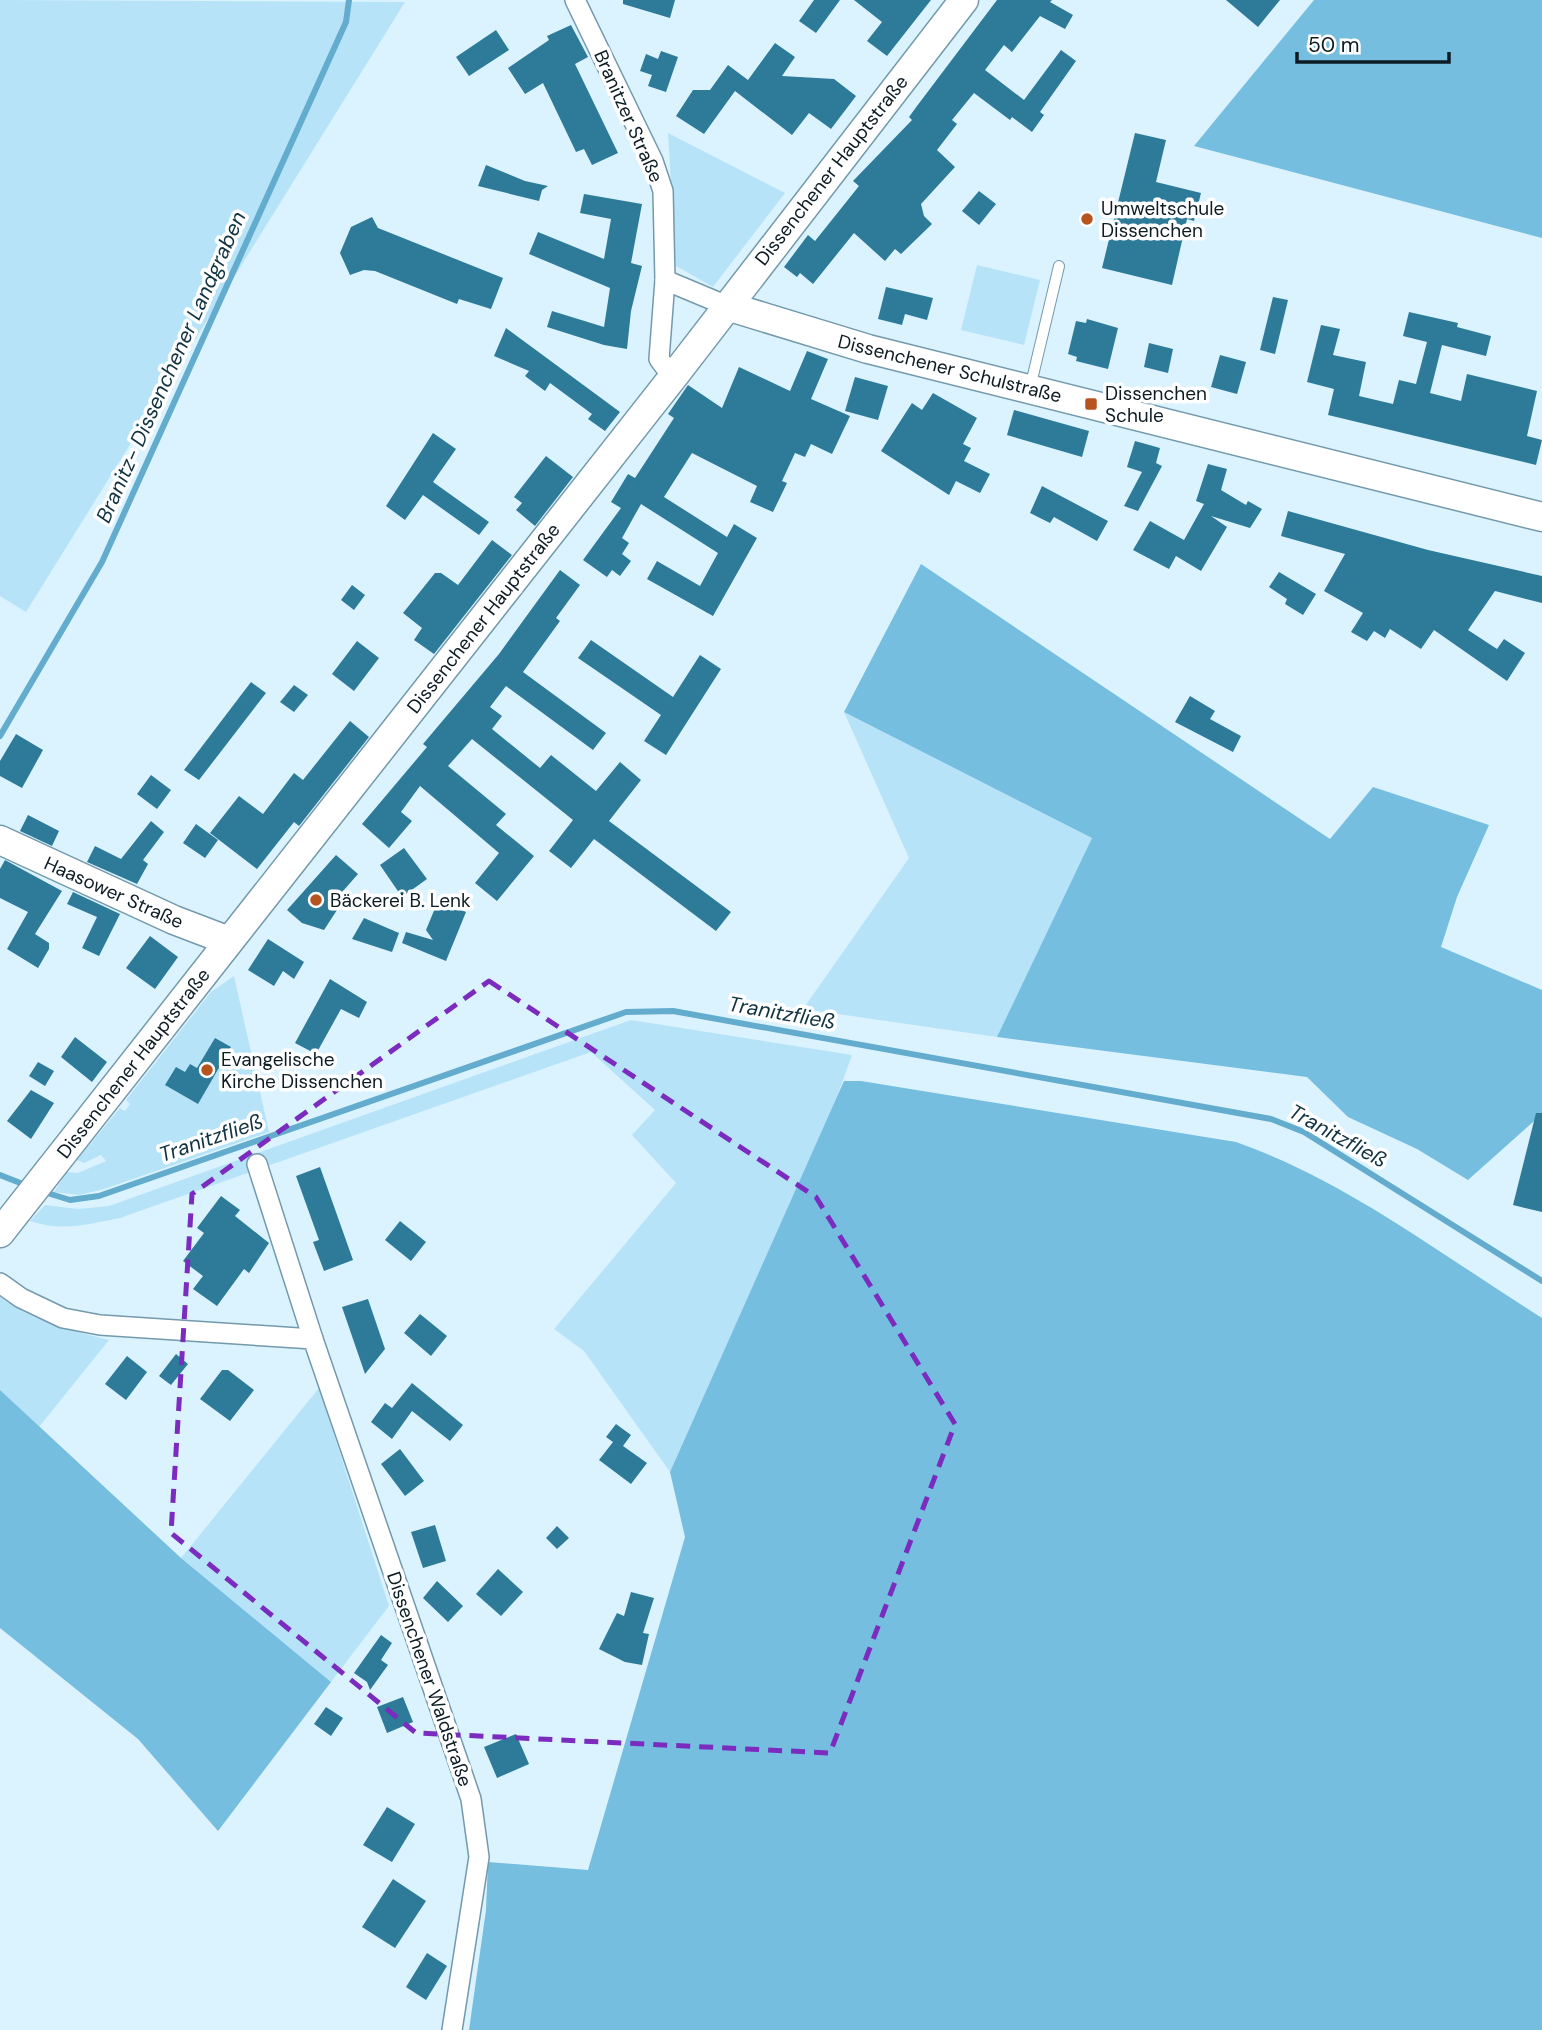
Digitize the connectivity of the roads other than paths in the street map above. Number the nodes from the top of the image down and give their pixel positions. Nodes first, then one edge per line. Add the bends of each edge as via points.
1 (964, 0) edge
2 (578, 2) edge
3 (1059, 266) dead end
4 (665, 280) junction
5 (727, 306) junction
6 (677, 372) junction
7 (1030, 389) junction
8 (1542, 517) edge
9 (0, 840) edge
10 (229, 941) junction
11 (257, 1164) dead end
12 (0, 1233) edge
13 (0, 1283) edge
14 (313, 1339) junction
15 (452, 2030) edge

1 - 5 main road, Dissenchener Hauptstraße
2 - 4 street, Branitzer Straße via 657,171 663,191
3 - 7 lane
4 - 5 street
4 - 6 street, Branitzer Straße via 659,359
5 - 6 main road, Dissenchener Hauptstraße
5 - 7 main road, Dissenchener Schulstraße via 868,349
6 - 10 main road, Dissenchener Hauptstraße
7 - 8 main road, Dissenchener Schulstraße
9 - 10 main road, Haasower Straße
10 - 12 main road, Dissenchener Hauptstraße
11 - 14 street, Dissenchener Waldstraße
13 - 14 street via 62,1318 100,1325
14 - 15 street, Dissenchener Waldstraße via 471,1799 479,1857

